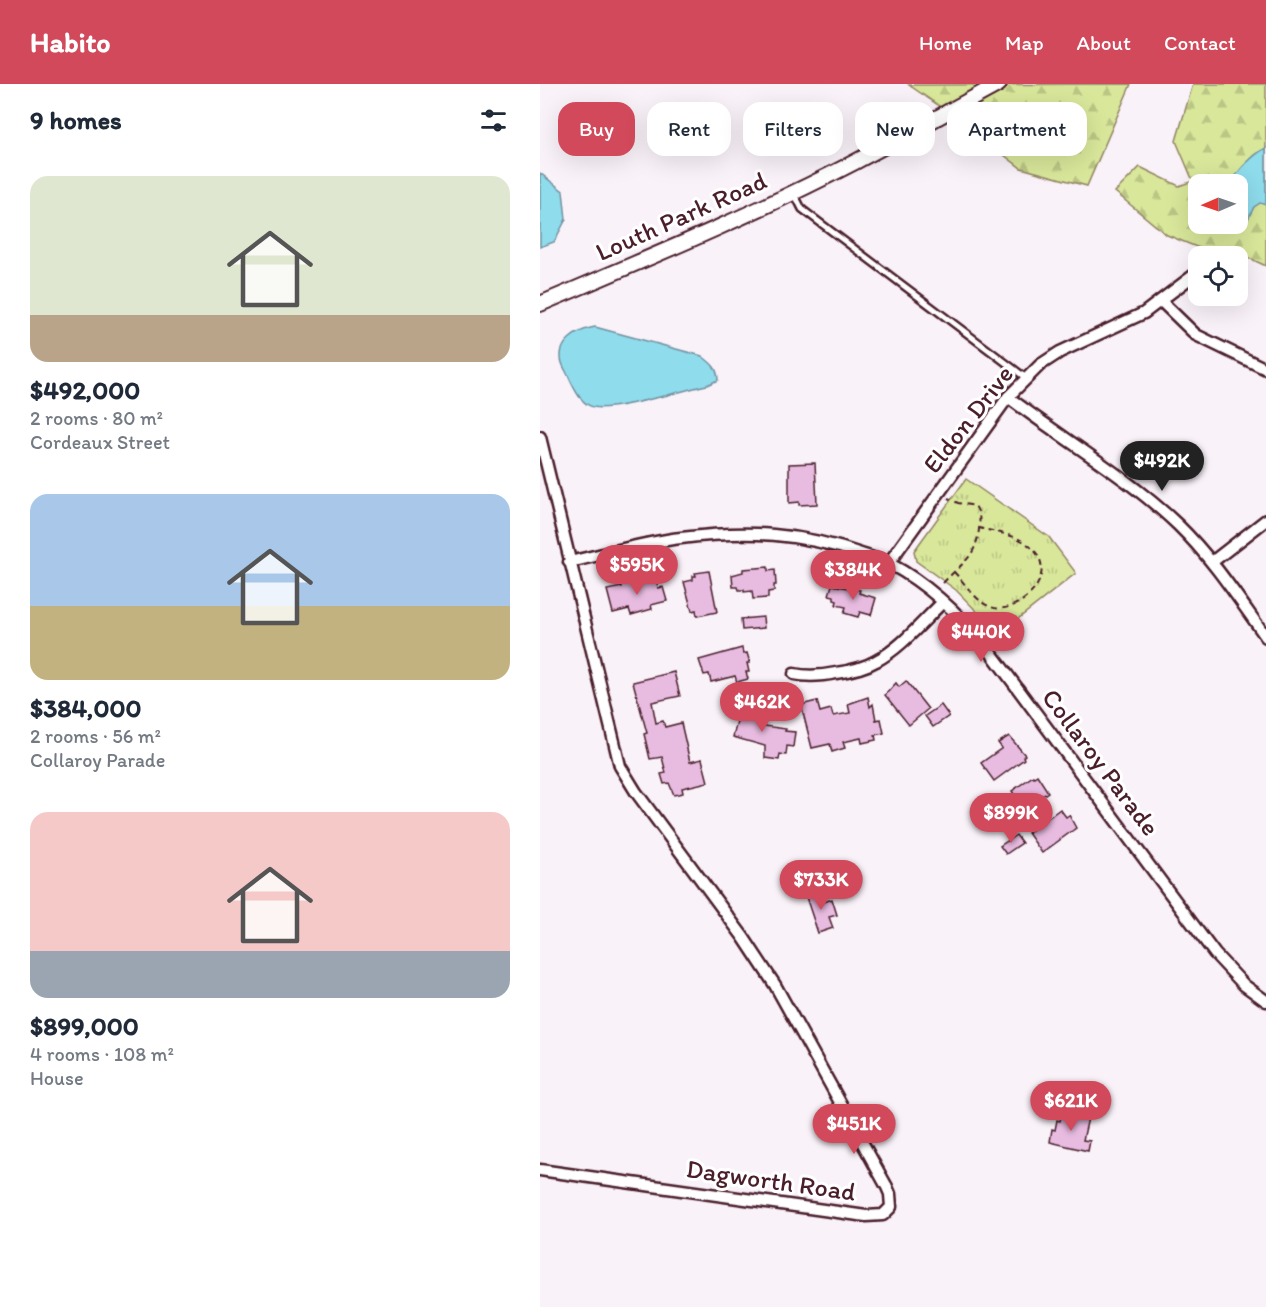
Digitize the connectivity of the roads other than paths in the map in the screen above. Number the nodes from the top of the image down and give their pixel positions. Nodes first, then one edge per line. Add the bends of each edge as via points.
1 (999, 84) edge
2 (793, 192) junction
3 (1188, 280) edge
4 (1161, 301) junction
5 (540, 304) edge
6 (1266, 369) edge
7 (1026, 378) junction
8 (1008, 397) junction
9 (540, 437) edge
10 (1266, 520) edge
11 (570, 562) junction
12 (1212, 562) junction
13 (888, 564) junction
14 (943, 602) junction
15 (1266, 637) edge
16 (794, 674) dead end
17 (1266, 1001) edge
18 (540, 1170) edge

1 - 2 street, Louth Park Road
2 - 5 street, Louth Park Road
2 - 7 lane via 802,209
3 - 4 street, Eldon Drive
4 - 6 street via 1196,335
4 - 7 street, Eldon Drive via 1144,313 1060,352
7 - 8 street, Eldon Drive
8 - 12 street via 1144,495
8 - 13 street, Eldon Drive
9 - 11 street, Dagworth Road
10 - 12 street
11 - 13 street, Collaroy Parade via 678,538 741,532 805,537
11 - 18 street, Dagworth Road via 620,766 775,985 887,1186 891,1201 888,1212 866,1216
12 - 15 street
13 - 14 street, Collaroy Parade
14 - 16 street via 875,662 823,676
14 - 17 street, Collaroy Parade via 989,650 1227,969

